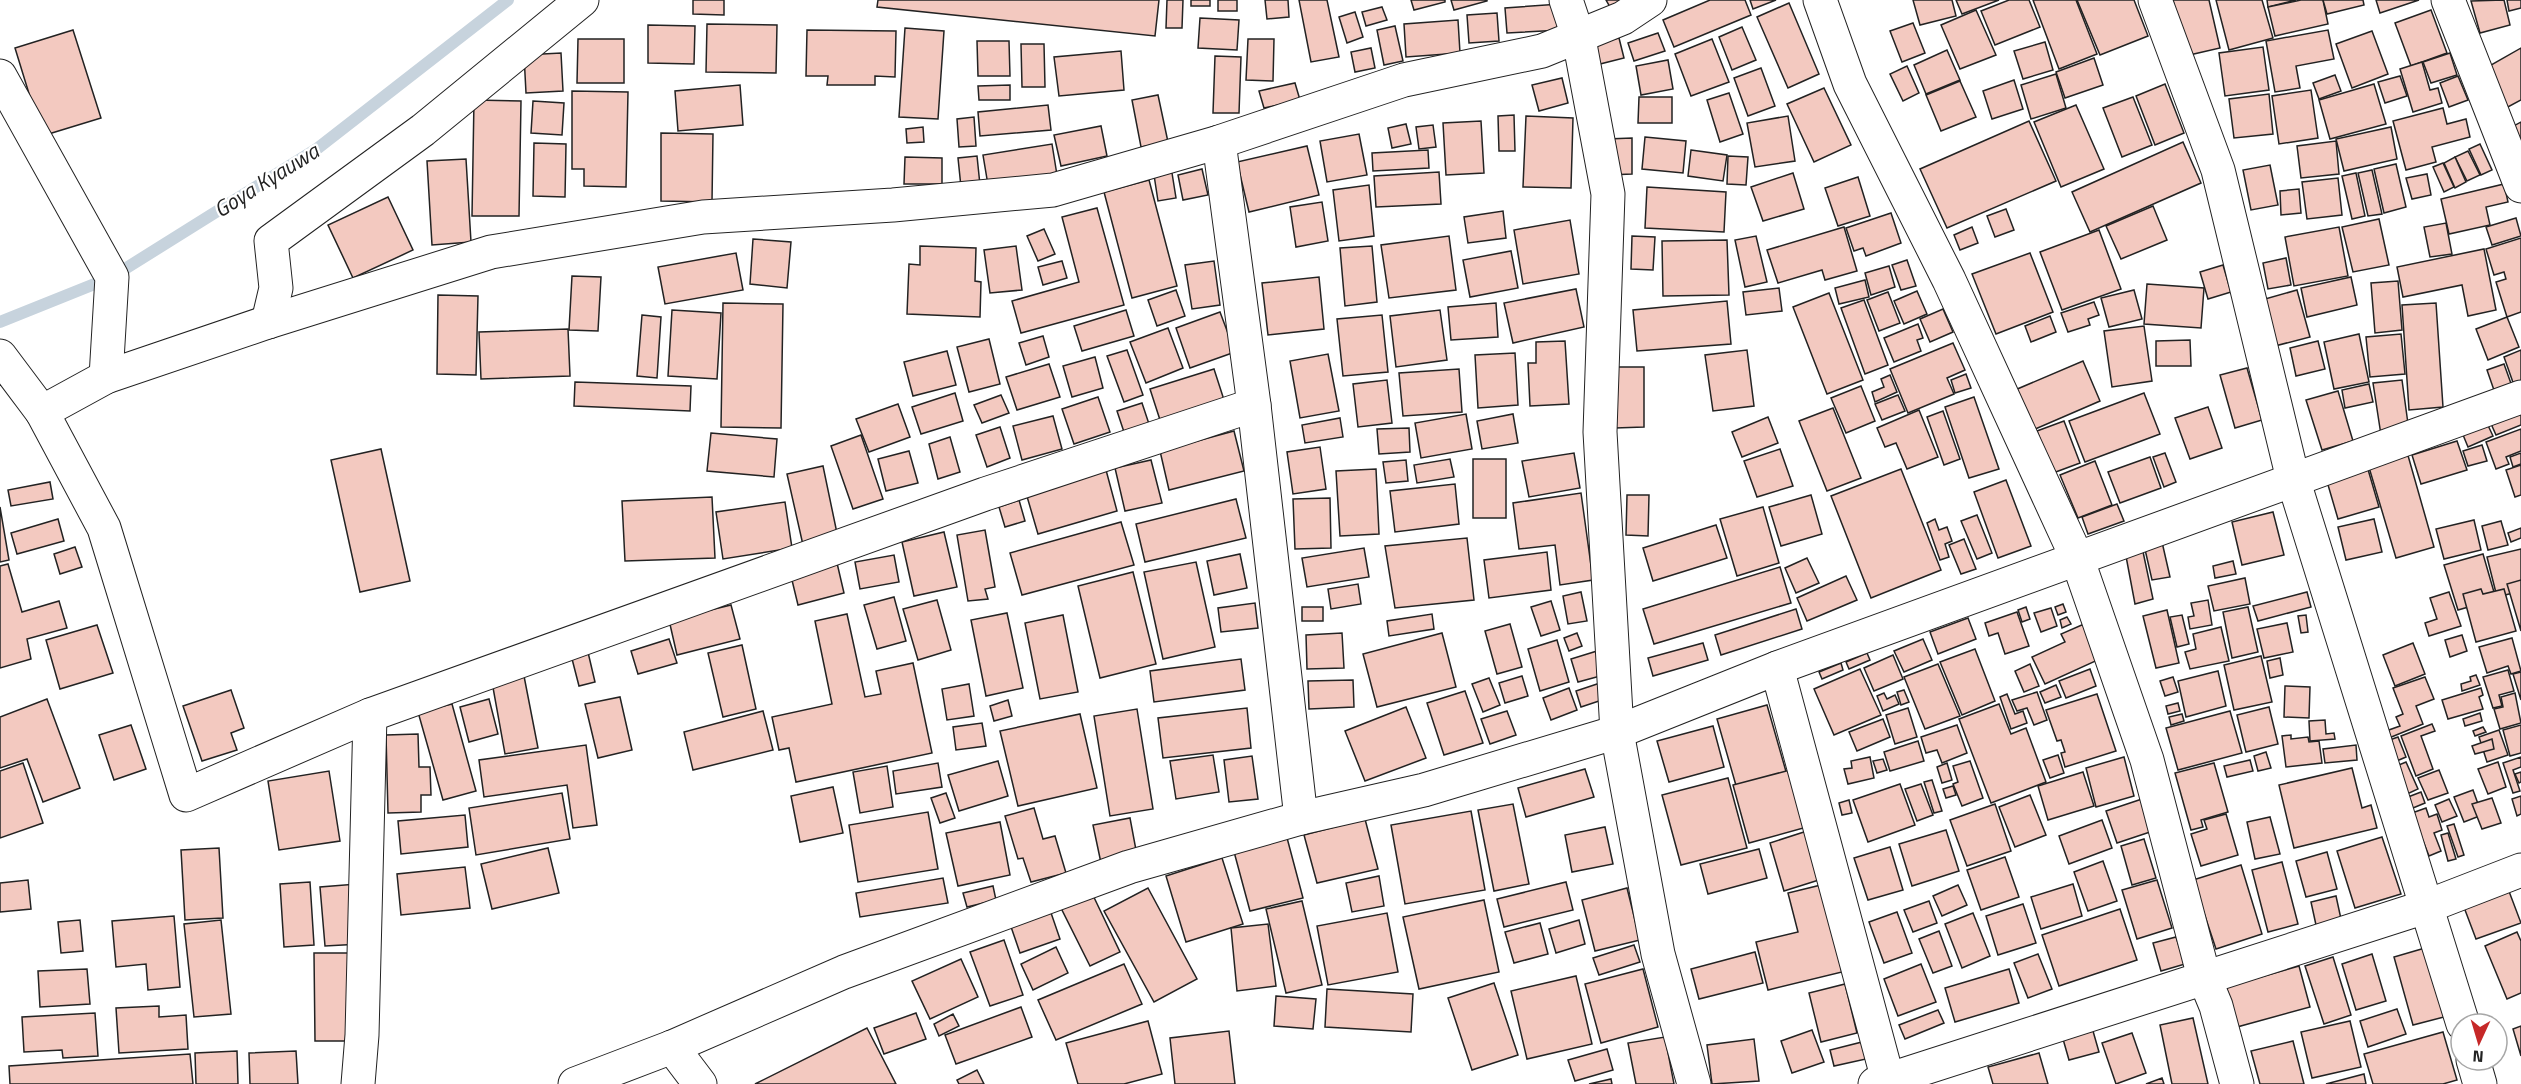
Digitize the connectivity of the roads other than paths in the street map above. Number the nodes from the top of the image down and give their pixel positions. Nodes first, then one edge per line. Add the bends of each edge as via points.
1 (582, 0) edge
2 (1566, 0) edge
3 (1650, 0) edge
4 (1820, 0) edge
5 (2155, 0) edge
6 (2448, 0) edge
7 (1579, 39) junction
8 (0, 76) edge
9 (1219, 142) junction
10 (2521, 186) edge
11 (268, 322) junction
12 (0, 356) edge
13 (106, 377) junction
14 (2521, 398) edge
15 (1254, 405) junction
16 (42, 412) junction
17 (2293, 479) junction
18 (2077, 558) junction
19 (1777, 668) junction
20 (370, 715) junction
21 (1617, 732) junction
22 (1300, 818) junction
23 (2521, 870) edge
24 (2428, 906) junction
25 (2204, 977) junction
26 (2459, 1012) edge
27 (672, 1047) junction
28 (1882, 1082) edge
29 (357, 1084) edge
30 (575, 1084) edge
31 (700, 1084) edge
32 (1694, 1084) edge
33 (2237, 1084) edge

1 - 11 street via 423,130 272,241 276,288
2 - 7 street
3 - 7 street
4 - 18 street via 1850,84 1949,280
5 - 17 street via 2218,170
6 - 10 street
7 - 9 street via 1542,51 1404,80
7 - 21 street via 1608,194 1600,432
8 - 13 street via 112,277
9 - 11 street via 1053,190 703,217 491,252
9 - 15 street
11 - 13 street
12 - 16 street
13 - 16 street
14 - 17 street
15 - 20 street via 985,494
15 - 22 street
16 - 20 street via 104,528 186,795
17 - 18 street
17 - 24 street
18 - 19 street
18 - 25 street via 2147,760
19 - 21 street
19 - 28 street
20 - 29 street via 363,1035
21 - 22 street via 1424,790
21 - 32 street via 1658,954
22 - 27 street via 1129,867 844,972
23 - 24 street
24 - 25 street
24 - 26 street
25 - 28 street
25 - 33 street
27 - 30 street
27 - 31 street

